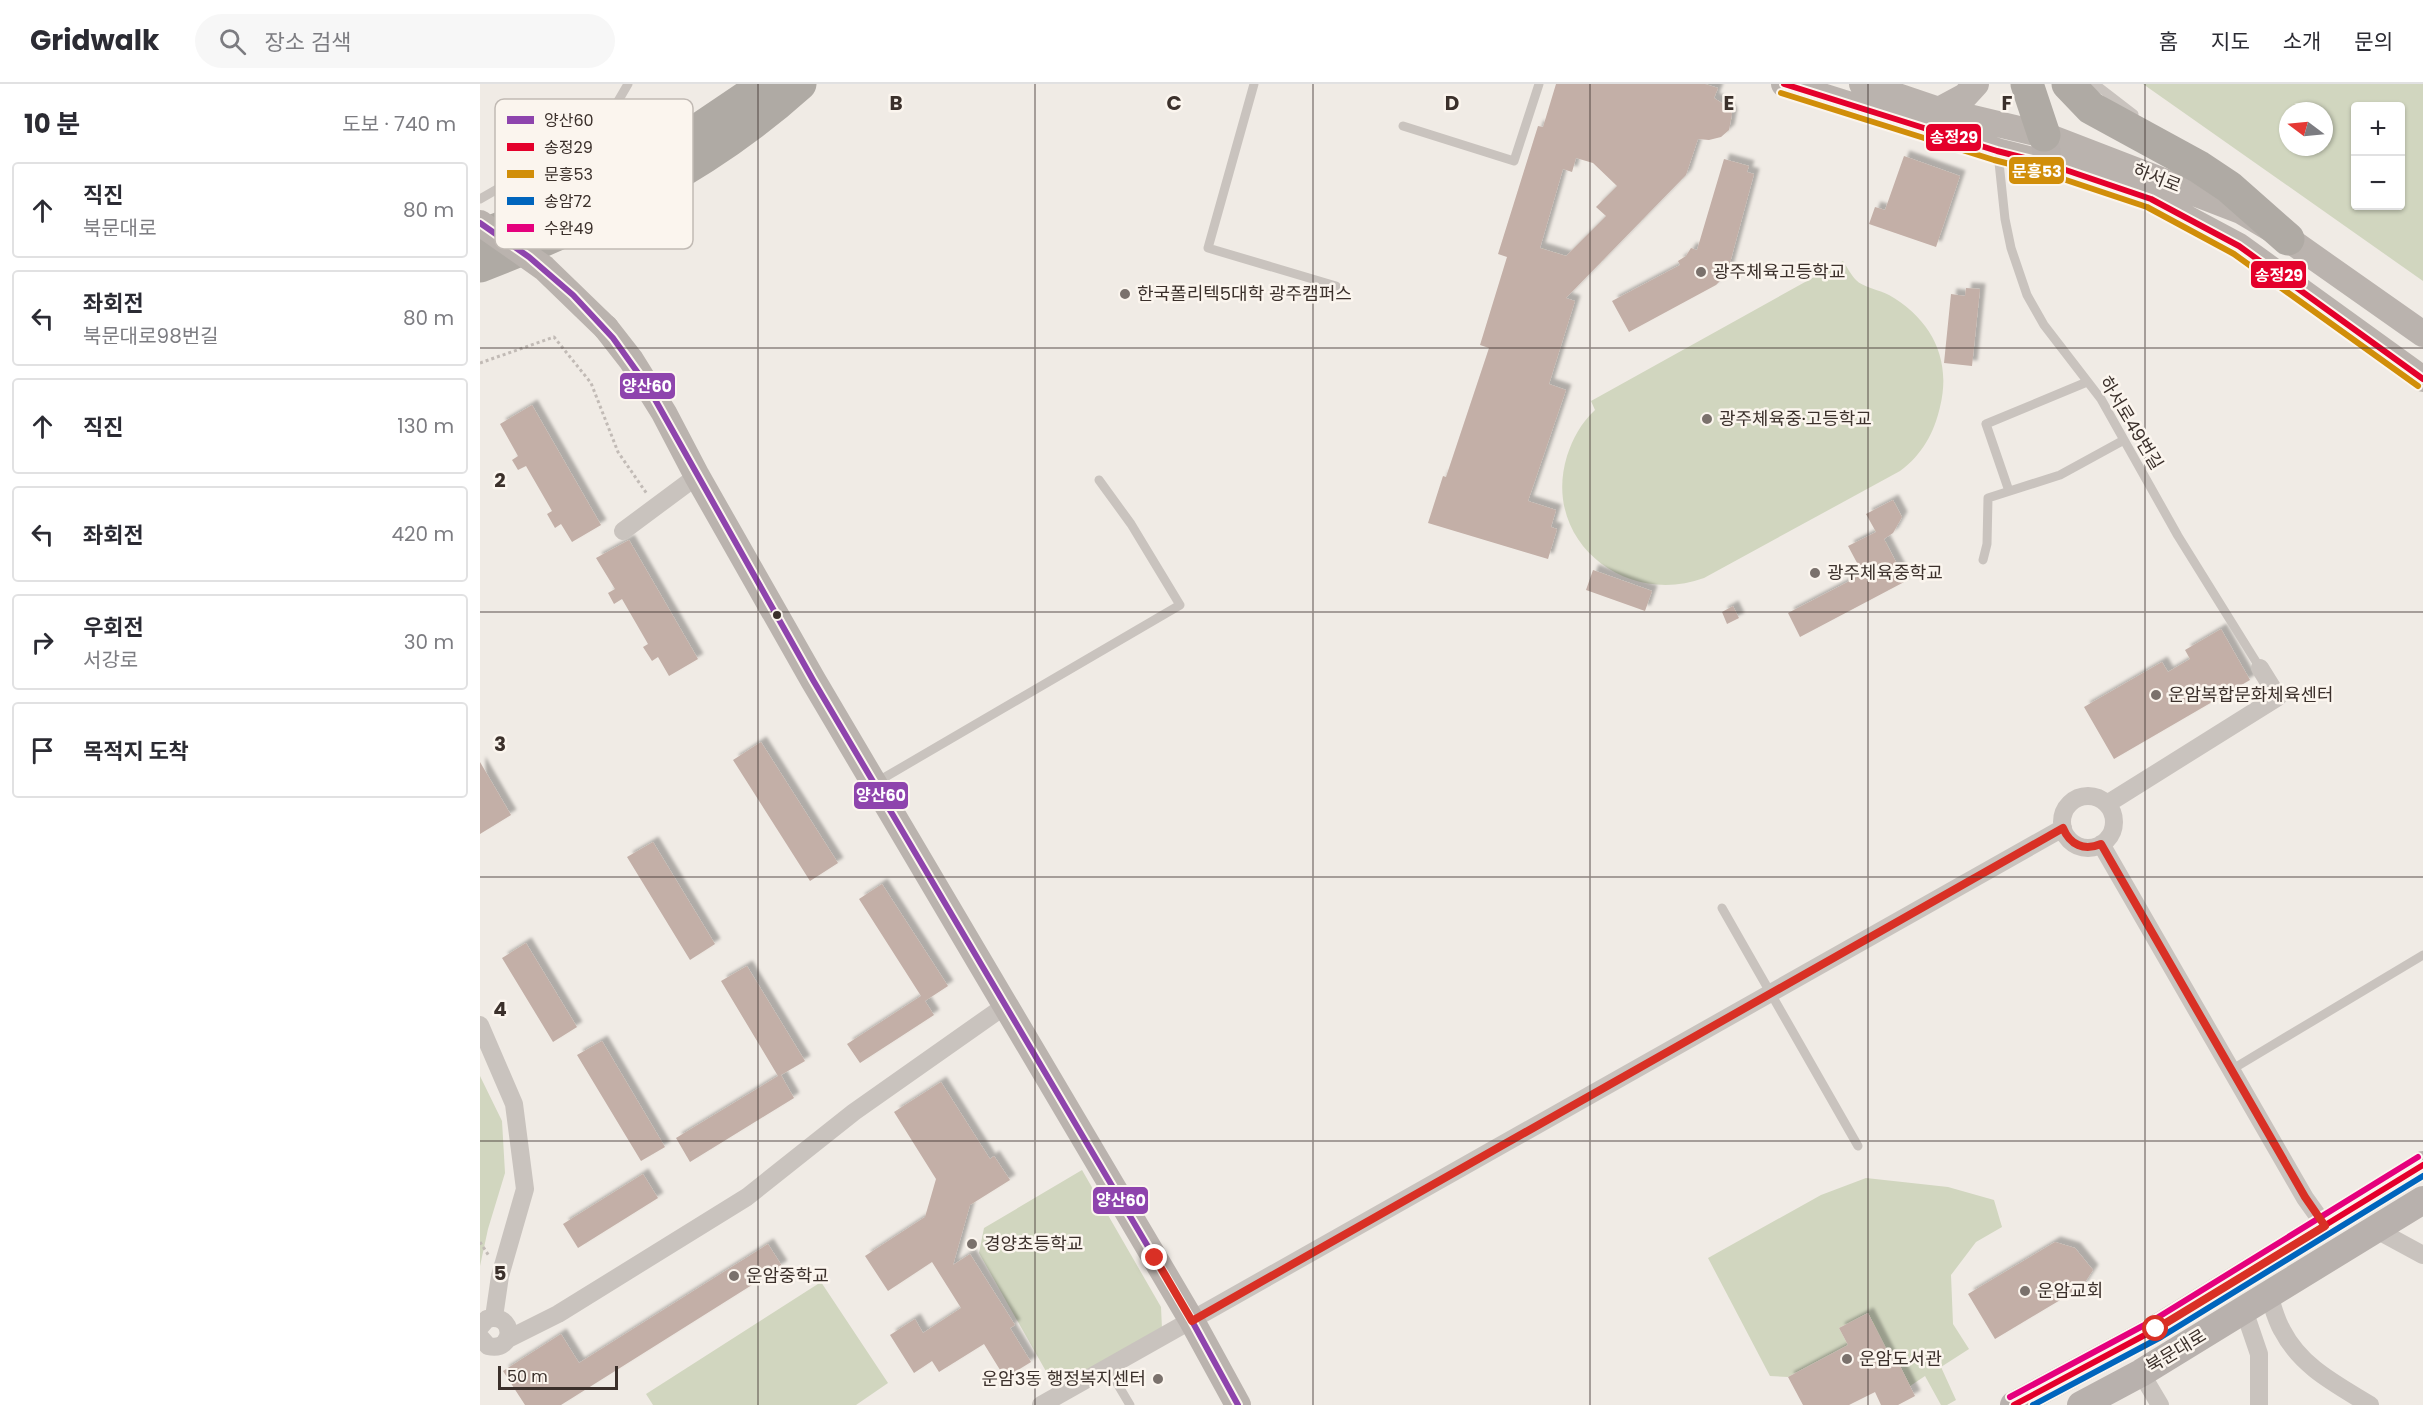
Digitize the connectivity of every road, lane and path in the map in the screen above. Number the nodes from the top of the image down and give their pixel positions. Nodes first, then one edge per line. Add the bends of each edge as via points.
1 (628, 84) edge
2 (736, 84) edge
3 (762, 84) edge
4 (800, 84) edge
5 (1254, 84) edge
6 (1539, 84) edge
7 (1784, 84) edge
8 (1862, 84) edge
9 (1976, 84) edge
10 (2026, 84) edge
11 (2044, 84) edge
12 (2068, 84) edge
13 (2095, 84) edge
14 (619, 99) edge
15 (1939, 110) junction
16 (693, 114) edge
17 (2140, 119) dead end
18 (1403, 126) dead end
19 (693, 134) edge
20 (2046, 150) junction
21 (1998, 151) junction
22 (693, 163) edge
23 (495, 190) edge
24 (480, 198) edge
25 (480, 223) edge
26 (495, 230) edge
27 (495, 234) edge
28 (480, 236) edge
29 (2288, 239) junction
30 (517, 249) edge
31 (524, 249) edge
32 (480, 266) edge
33 (1336, 286) dead end
34 (2423, 334) edge
35 (480, 363) edge
36 (2423, 379) edge
37 (2087, 382) junction
38 (2124, 440) junction
39 (698, 476) junction
40 (1099, 480) dead end
41 (2009, 491) junction
42 (655, 505) junction
43 (623, 531) dead end
44 (1983, 560) dead end
45 (2260, 668) joint
46 (875, 783) junction
47 (2107, 804) junction
48 (2063, 828) junction
49 (2101, 844) junction
50 (1722, 908) dead end
51 (2423, 955) edge
52 (1770, 993) junction
53 (1006, 1005) junction
54 (480, 1025) edge
55 (2231, 1070) junction
56 (1858, 1146) dead end
57 (2423, 1165) edge
58 (2423, 1200) edge
59 (2325, 1226) junction
60 (2375, 1229) junction
61 (2423, 1255) edge
62 (2269, 1295) junction
63 (2244, 1310) junction
64 (1192, 1321) junction
65 (487, 1322) edge
66 (490, 1345) edge
67 (1108, 1368) junction
68 (2141, 1373) junction
69 (1041, 1405) edge
70 (1130, 1405) edge
71 (1238, 1405) edge
72 (2014, 1405) edge
73 (2081, 1405) edge
74 (2160, 1405) edge
75 (2259, 1405) edge
76 (2370, 1405) edge

1 - 14 lane
2 - 16 highway
3 - 19 highway
4 - 22 highway via 765,115
5 - 33 lane via 1208,248
6 - 18 lane via 1514,161
7 - 21 street, 하서로
8 - 15 street, 하서로
9 - 15 street via 1965,96
10 - 20 highway
11 - 20 highway
12 - 29 highway via 2091,108 2164,141 2229,187
13 - 17 lane
15 - 20 street, 하서로
20 - 21 street, 하서로
20 - 29 street, 하서로 via 2241,211
20 - 36 street, 하서로 via 2239,246
21 - 37 lane, 하서로49번길 via 2005,219 2026,295
23 - 24 lane
25 - 27 street, bridge
26 - 28 highway
29 - 34 street, 하서로
30 - 39 street, bridge via 544,268 621,345
31 - 32 highway
35 - 42 path via 554,338 591,383 618,452
37 - 38 lane, 하서로49번길
37 - 41 lane via 1986,424
38 - 41 lane via 2060,475
38 - 45 lane, 하서로49번길
39 - 42 street
39 - 46 street
40 - 46 lane via 1180,605
41 - 44 lane via 1988,498
42 - 43 street
45 - 47 street via 2278,697
46 - 53 street
47 - 48 street via 2095,796 2077,798 2064,811
47 - 49 street via 2114,825
48 - 49 street via 2066,836 2081,847
48 - 52 street
49 - 55 street
50 - 52 lane
51 - 55 lane
52 - 56 lane
52 - 64 street
53 - 64 street
53 - 66 street via 854,1112 747,1197 558,1314
54 - 65 street via 514,1104 525,1190
55 - 59 street
57 - 59 main road, 북문대로
58 - 60 main road, 북문대로
59 - 60 street
59 - 72 main road, 북문대로 via 2156,1329
60 - 61 street
60 - 62 main road, 북문대로
62 - 63 main road, 북문대로
62 - 76 street via 2282,1330 2300,1356 2316,1371
63 - 68 main road, 북문대로
63 - 75 street via 2259,1354
64 - 67 street
64 - 71 street
65 - 66 street via 502,1319 508,1327
67 - 69 street
67 - 70 lane
68 - 73 main road, 북문대로
68 - 74 street

